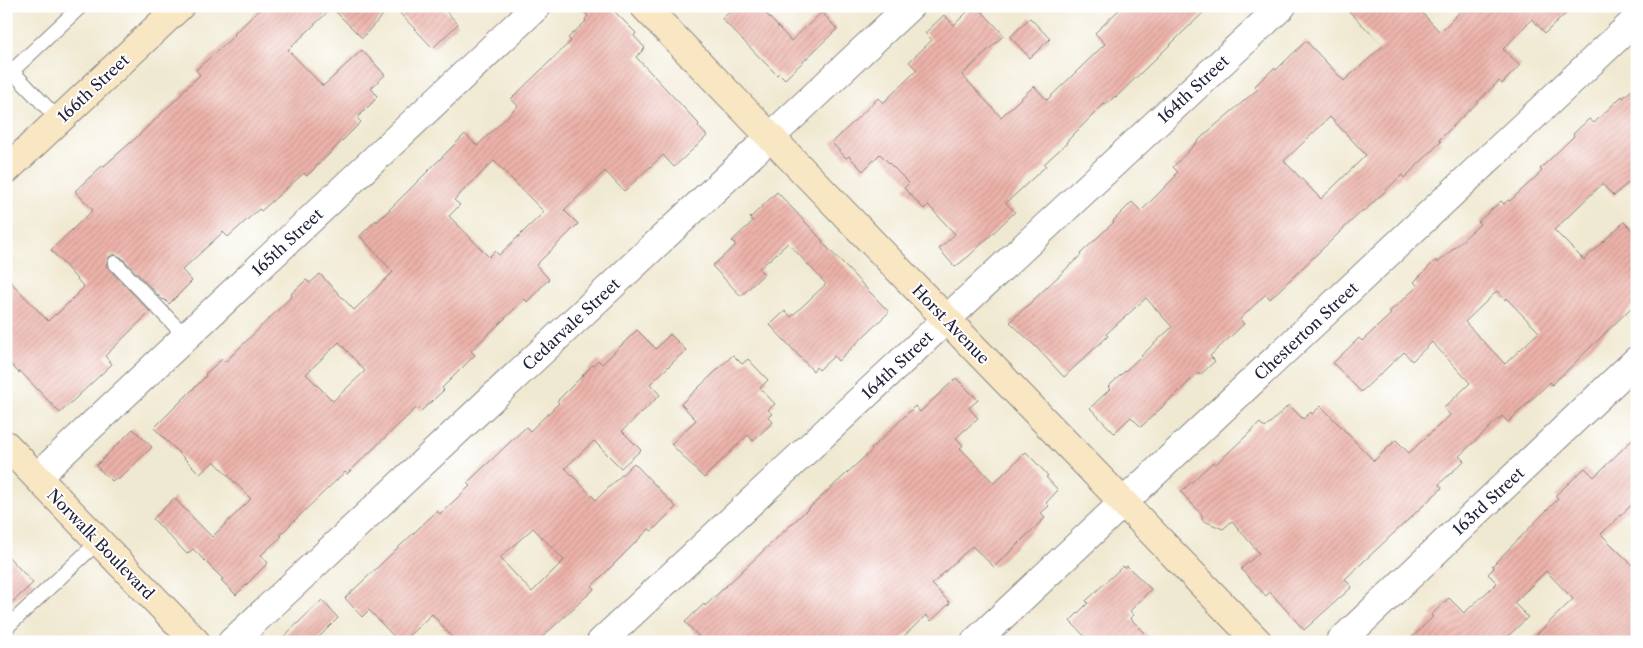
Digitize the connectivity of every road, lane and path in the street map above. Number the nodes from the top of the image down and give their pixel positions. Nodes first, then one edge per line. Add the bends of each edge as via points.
1 (81, 6) edge
2 (180, 6) edge
3 (537, 6) edge
4 (644, 6) edge
5 (910, 6) edge
6 (1282, 6) edge
7 (1637, 19) edge
8 (9, 68) edge
9 (59, 120) junction
10 (770, 137) junction
11 (6, 170) edge
12 (115, 263) dead end
13 (946, 320) junction
14 (186, 337) junction
15 (1637, 360) edge
16 (6, 445) edge
17 (36, 477) junction
18 (1123, 502) junction
19 (99, 541) junction
20 (6, 628) edge
21 (196, 642) edge
22 (232, 642) edge
23 (601, 642) edge
24 (975, 642) edge
25 (1258, 642) edge
26 (1340, 642) edge

1 - 8 lane
2 - 9 street, 166th Street
3 - 14 street, 165th Street
4 - 10 street, Horst Avenue
5 - 10 street, Cedarvale Street
6 - 13 street, 164th Street
7 - 18 street, Chesterton Street
8 - 9 lane
9 - 11 street, 166th Street
10 - 13 street, Horst Avenue
10 - 22 street, Cedarvale Street
12 - 14 lane
13 - 18 street, Horst Avenue
13 - 23 street, 164th Street
14 - 17 street, 165th Street
15 - 26 street, 163rd Street
16 - 17 street, Norwalk Boulevard
17 - 19 street, Norwalk Boulevard
18 - 24 street, Chesterton Street
18 - 25 street, Horst Avenue
19 - 20 lane
19 - 21 street, Norwalk Boulevard

